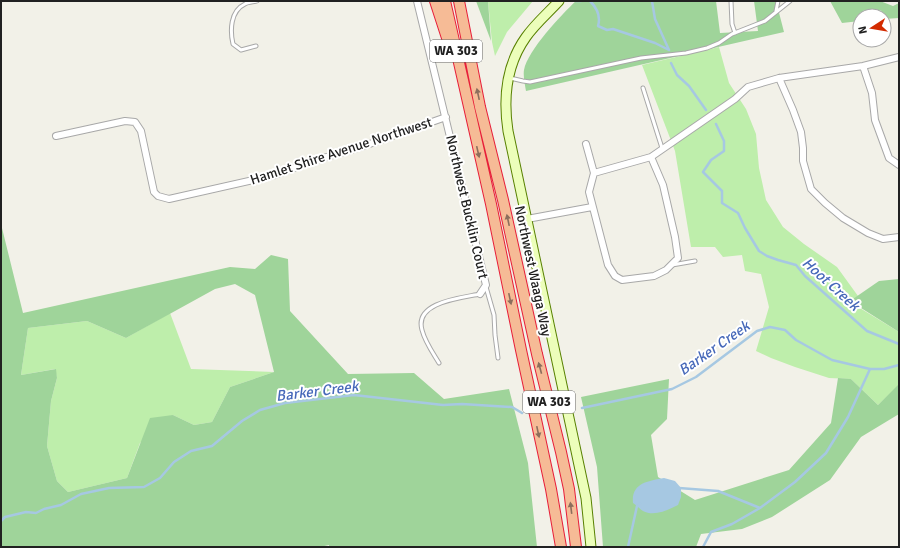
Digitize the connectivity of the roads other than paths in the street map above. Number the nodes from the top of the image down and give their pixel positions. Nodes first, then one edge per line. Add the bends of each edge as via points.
1 (257, 1) edge
2 (417, 1) edge
3 (435, 1) edge
4 (445, 1) edge
5 (459, 1) edge
6 (559, 1) edge
7 (731, 1) edge
8 (778, 1) edge
9 (790, 1) edge
10 (776, 12) junction
11 (735, 33) junction
12 (256, 46) dead end
13 (899, 56) edge
14 (863, 66) junction
15 (508, 78) junction
16 (779, 78) junction
17 (643, 88) dead end
18 (467, 101) junction
19 (446, 117) junction
20 (56, 136) dead end
21 (586, 144) dead end
22 (662, 148) junction
23 (651, 156) junction
24 (899, 165) edge
25 (594, 173) junction
26 (592, 207) junction
27 (527, 219) junction
28 (899, 237) edge
29 (695, 261) dead end
30 (672, 265) junction
31 (486, 285) junction
32 (480, 294) joint
33 (498, 358) dead end
34 (439, 364) dead end
35 (561, 547) edge
36 (576, 547) edge
37 (591, 547) edge

1 - 12 lane via 239,8 232,23 231,33 233,44 242,50
2 - 19 street, Northwest Bucklin Court
3 - 18 highway
4 - 18 highway, Northwest Waaga Way / WA 303
36 -> 5 highway, Northwest Waaga Way / WA 303 via 569,489 480,107
6 - 15 main road via 526,36 514,57
7 - 11 lane
8 - 10 lane
9 - 10 lane
10 - 11 lane via 765,21
11 - 15 lane via 708,48 686,53 641,58 530,82
13 - 14 street
14 - 16 street
14 - 24 street via 872,93 875,120 889,158
15 - 27 main road via 505,94 506,117
16 - 22 street via 748,87 735,99
16 - 28 street via 800,132 803,161 811,189 843,218 868,233 883,239
17 - 22 lane
18 -> 35 highway, Northwest Waaga Way / WA 303 via 551,489
19 - 20 street, Hamlet Shire Avenue Northwest via 276,175 169,199 154,192 141,131 135,122 126,121
19 - 31 street, Northwest Bucklin Court
21 - 25 street
22 - 23 street
23 - 25 street
23 - 30 street via 663,185 675,237 678,258
25 - 26 street via 589,192
26 - 27 street
26 - 30 street via 608,265 615,276 622,280 654,276
27 - 37 main road via 586,498
29 - 30 lane
31 - 32 street, Northwest Bucklin Court
31 - 33 lane via 494,314
32 - 34 lane via 439,304 425,313 421,322 422,331

